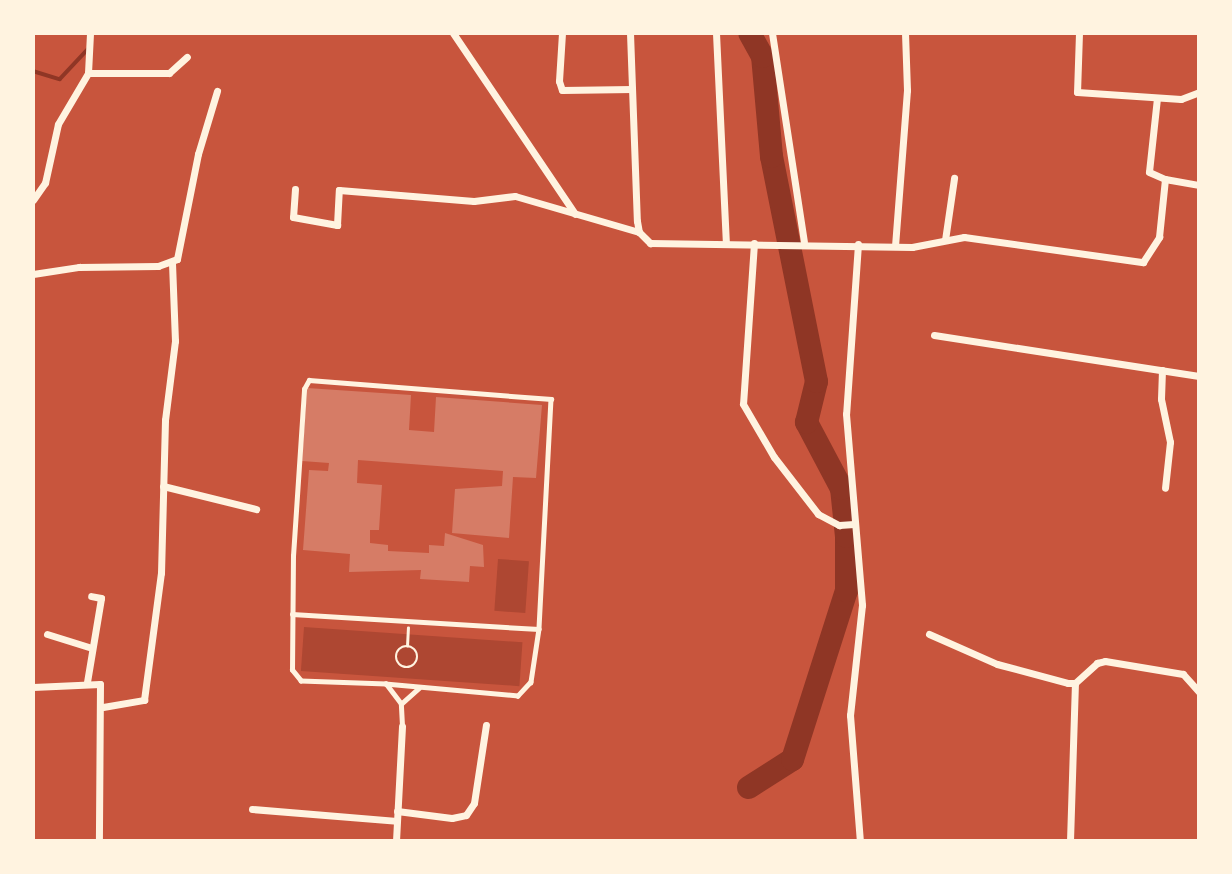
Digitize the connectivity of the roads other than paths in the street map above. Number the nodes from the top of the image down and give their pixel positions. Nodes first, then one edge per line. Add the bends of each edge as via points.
1 (90, 33) edge
2 (453, 33) edge
3 (562, 33) edge
4 (630, 33) edge
5 (716, 33) edge
6 (772, 33) edge
7 (905, 33) edge
8 (1079, 33) edge
9 (187, 57) dead end
10 (88, 74) junction
11 (632, 89) junction
12 (217, 91) dead end
13 (1199, 92) edge
14 (1157, 98) junction
15 (954, 178) dead end
16 (1165, 179) junction
17 (1199, 185) edge
18 (295, 189) dead end
19 (33, 200) edge
20 (575, 215) junction
21 (639, 232) junction
22 (945, 240) junction
23 (801, 242) junction
24 (754, 243) junction
25 (726, 244) junction
26 (858, 244) junction
27 (895, 246) junction
28 (172, 263) junction
29 (33, 274) edge
30 (934, 335) dead end
31 (1162, 370) junction
32 (1199, 376) edge
33 (163, 486) junction
34 (1165, 488) dead end
35 (256, 509) dead end
36 (847, 524) junction
37 (91, 596) dead end
38 (292, 614) junction
39 (539, 629) junction
40 (47, 634) dead end
41 (929, 634) dead end
42 (92, 648) junction
43 (87, 682) junction
44 (1075, 683) junction
45 (386, 684) junction
46 (33, 687) edge
47 (420, 687) junction
48 (1199, 692) edge
49 (401, 704) junction
50 (103, 707) junction
51 (486, 724) dead end
52 (402, 726) joint
53 (252, 809) dead end
54 (397, 811) junction
55 (397, 821) junction
56 (99, 841) edge
57 (396, 841) edge
58 (860, 841) edge
59 (1070, 841) edge

1 - 10 street
2 - 20 street
3 - 11 street via 562,90 572,94
4 - 11 street
5 - 25 street
6 - 23 street
7 - 27 street via 907,90
8 - 14 street via 1077,92
9 - 10 street via 169,74
10 - 19 street via 58,124 46,183
11 - 21 street
12 - 28 street via 200,146 181,251
13 - 14 street via 1191,98
14 - 16 street via 1149,172
15 - 22 street
16 - 17 street
16 - 22 street via 1159,237 1143,262 979,239
18 - 20 street via 293,217 337,225 339,190 474,201 515,196
20 - 21 street
21 - 25 street via 650,243
22 - 27 street via 920,247
23 - 24 street
23 - 26 street
24 - 25 street
24 - 36 street via 743,404 774,457 818,514
26 - 27 street
26 - 36 street via 846,414
28 - 29 street
28 - 33 street via 175,341
30 - 31 street
31 - 32 street
31 - 34 street via 1161,399 1170,442
33 - 35 street
33 - 50 street via 161,573 144,700
36 - 58 street via 862,605 850,746
37 - 42 street via 101,598
38 - 39 lane
38 - 39 lane via 304,389 313,379 551,399
38 - 45 lane via 291,662 301,681
39 - 47 lane via 531,682 518,696
40 - 42 street
41 - 44 street via 997,664
42 - 43 street
43 - 46 street
43 - 50 street via 100,684
44 - 48 street via 1105,661 1183,674
44 - 59 street
45 - 47 lane
45 - 49 lane
47 - 49 lane
49 - 52 lane
50 - 56 street
51 - 54 street via 474,803 466,815
52 - 54 street
53 - 55 street
54 - 55 street
55 - 57 street

